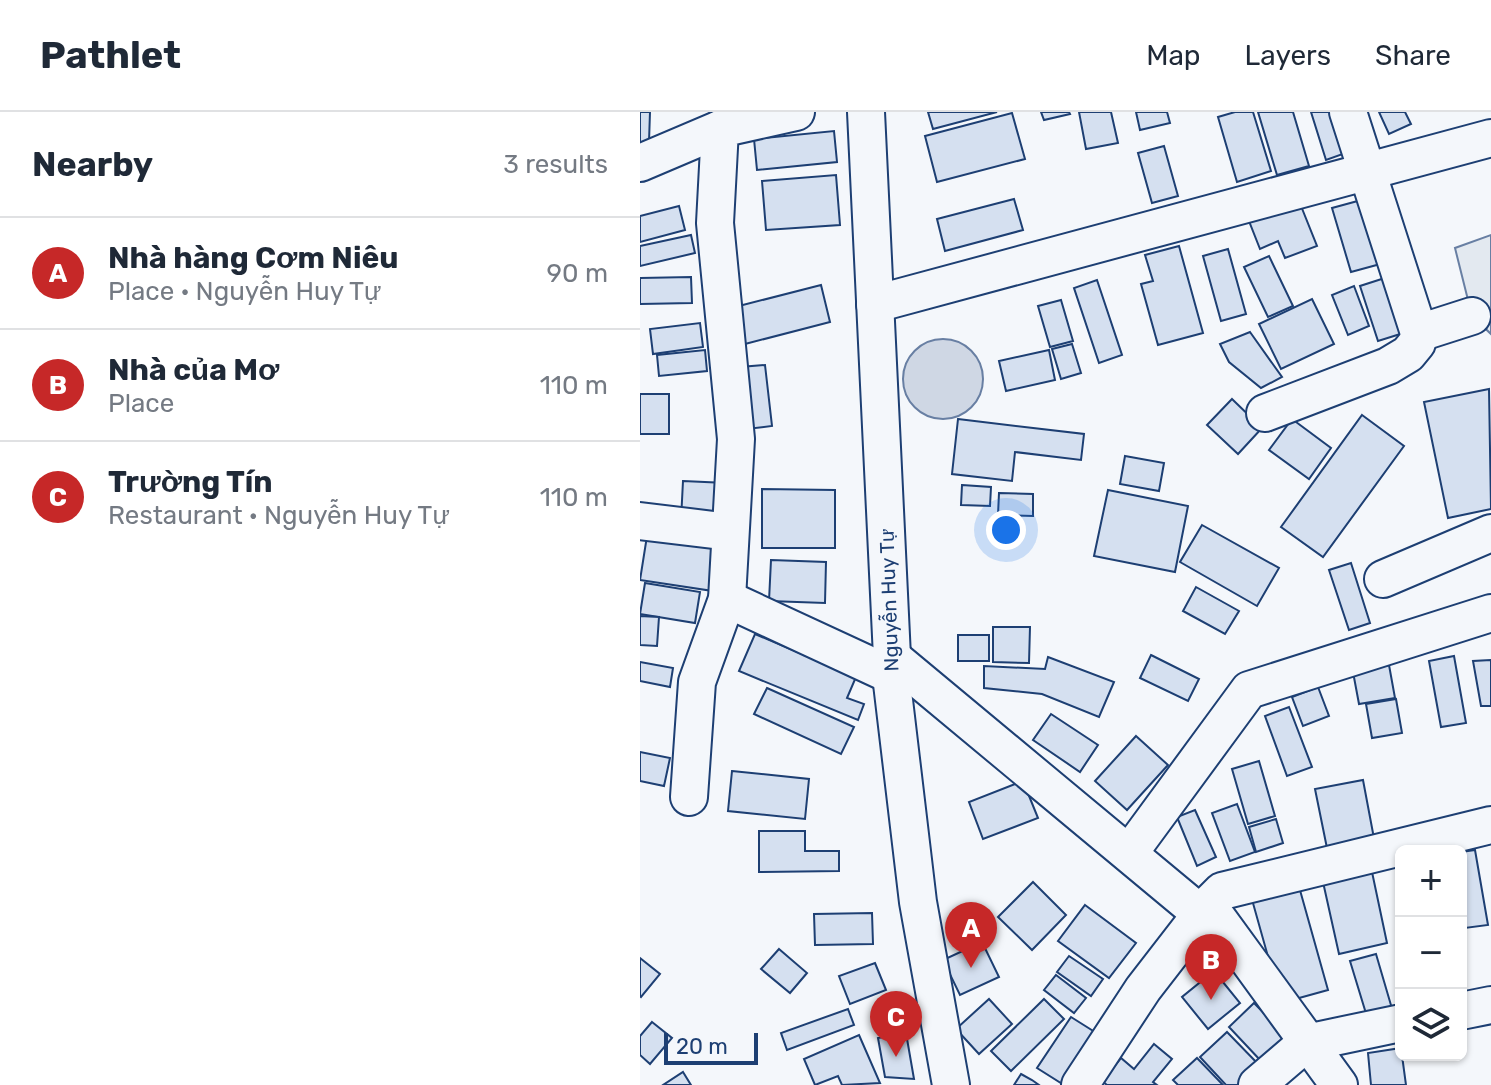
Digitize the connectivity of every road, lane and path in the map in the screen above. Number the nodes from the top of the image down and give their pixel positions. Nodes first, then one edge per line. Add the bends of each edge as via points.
1 (796, 112) edge
2 (866, 112) edge
3 (1348, 112) edge
4 (720, 129) junction
5 (1491, 138) edge
6 (640, 163) edge
7 (1369, 171) junction
8 (875, 304) junction
9 (1472, 316) dead end
10 (1419, 333) junction
11 (1265, 413) dead end
12 (640, 521) edge
13 (730, 532) junction
14 (1489, 543) edge
15 (1383, 579) dead end
16 (727, 599) junction
17 (1491, 613) edge
18 (892, 666) junction
19 (689, 797) dead end
20 (1491, 825) edge
21 (1130, 852) junction
22 (1204, 910) junction
23 (1491, 1005) edge
24 (1467, 1010) edge
25 (1395, 1024) edge
26 (1306, 1043) junction
27 (951, 1085) edge
28 (1080, 1085) edge
29 (1257, 1085) edge
30 (1339, 1085) edge

1 - 4 street
2 - 8 street, Nguyễn Huy Tự
3 - 7 street
4 - 6 street
4 - 13 street via 715,223 736,439
5 - 7 street
7 - 8 street
7 - 10 street
8 - 18 street, Nguyễn Huy Tự
9 - 10 street
10 - 11 street via 1408,354 1388,366
12 - 13 street
13 - 16 street
14 - 15 street
16 - 18 street
16 - 19 street via 697,682
17 - 21 street via 1249,690
18 - 21 street
18 - 27 street, Nguyễn Huy Tự via 918,902
20 - 22 street via 1222,891
21 - 22 street
22 - 26 street
22 - 28 street via 1143,989
23 - 24 street
25 - 26 street
26 - 29 street
26 - 30 street

